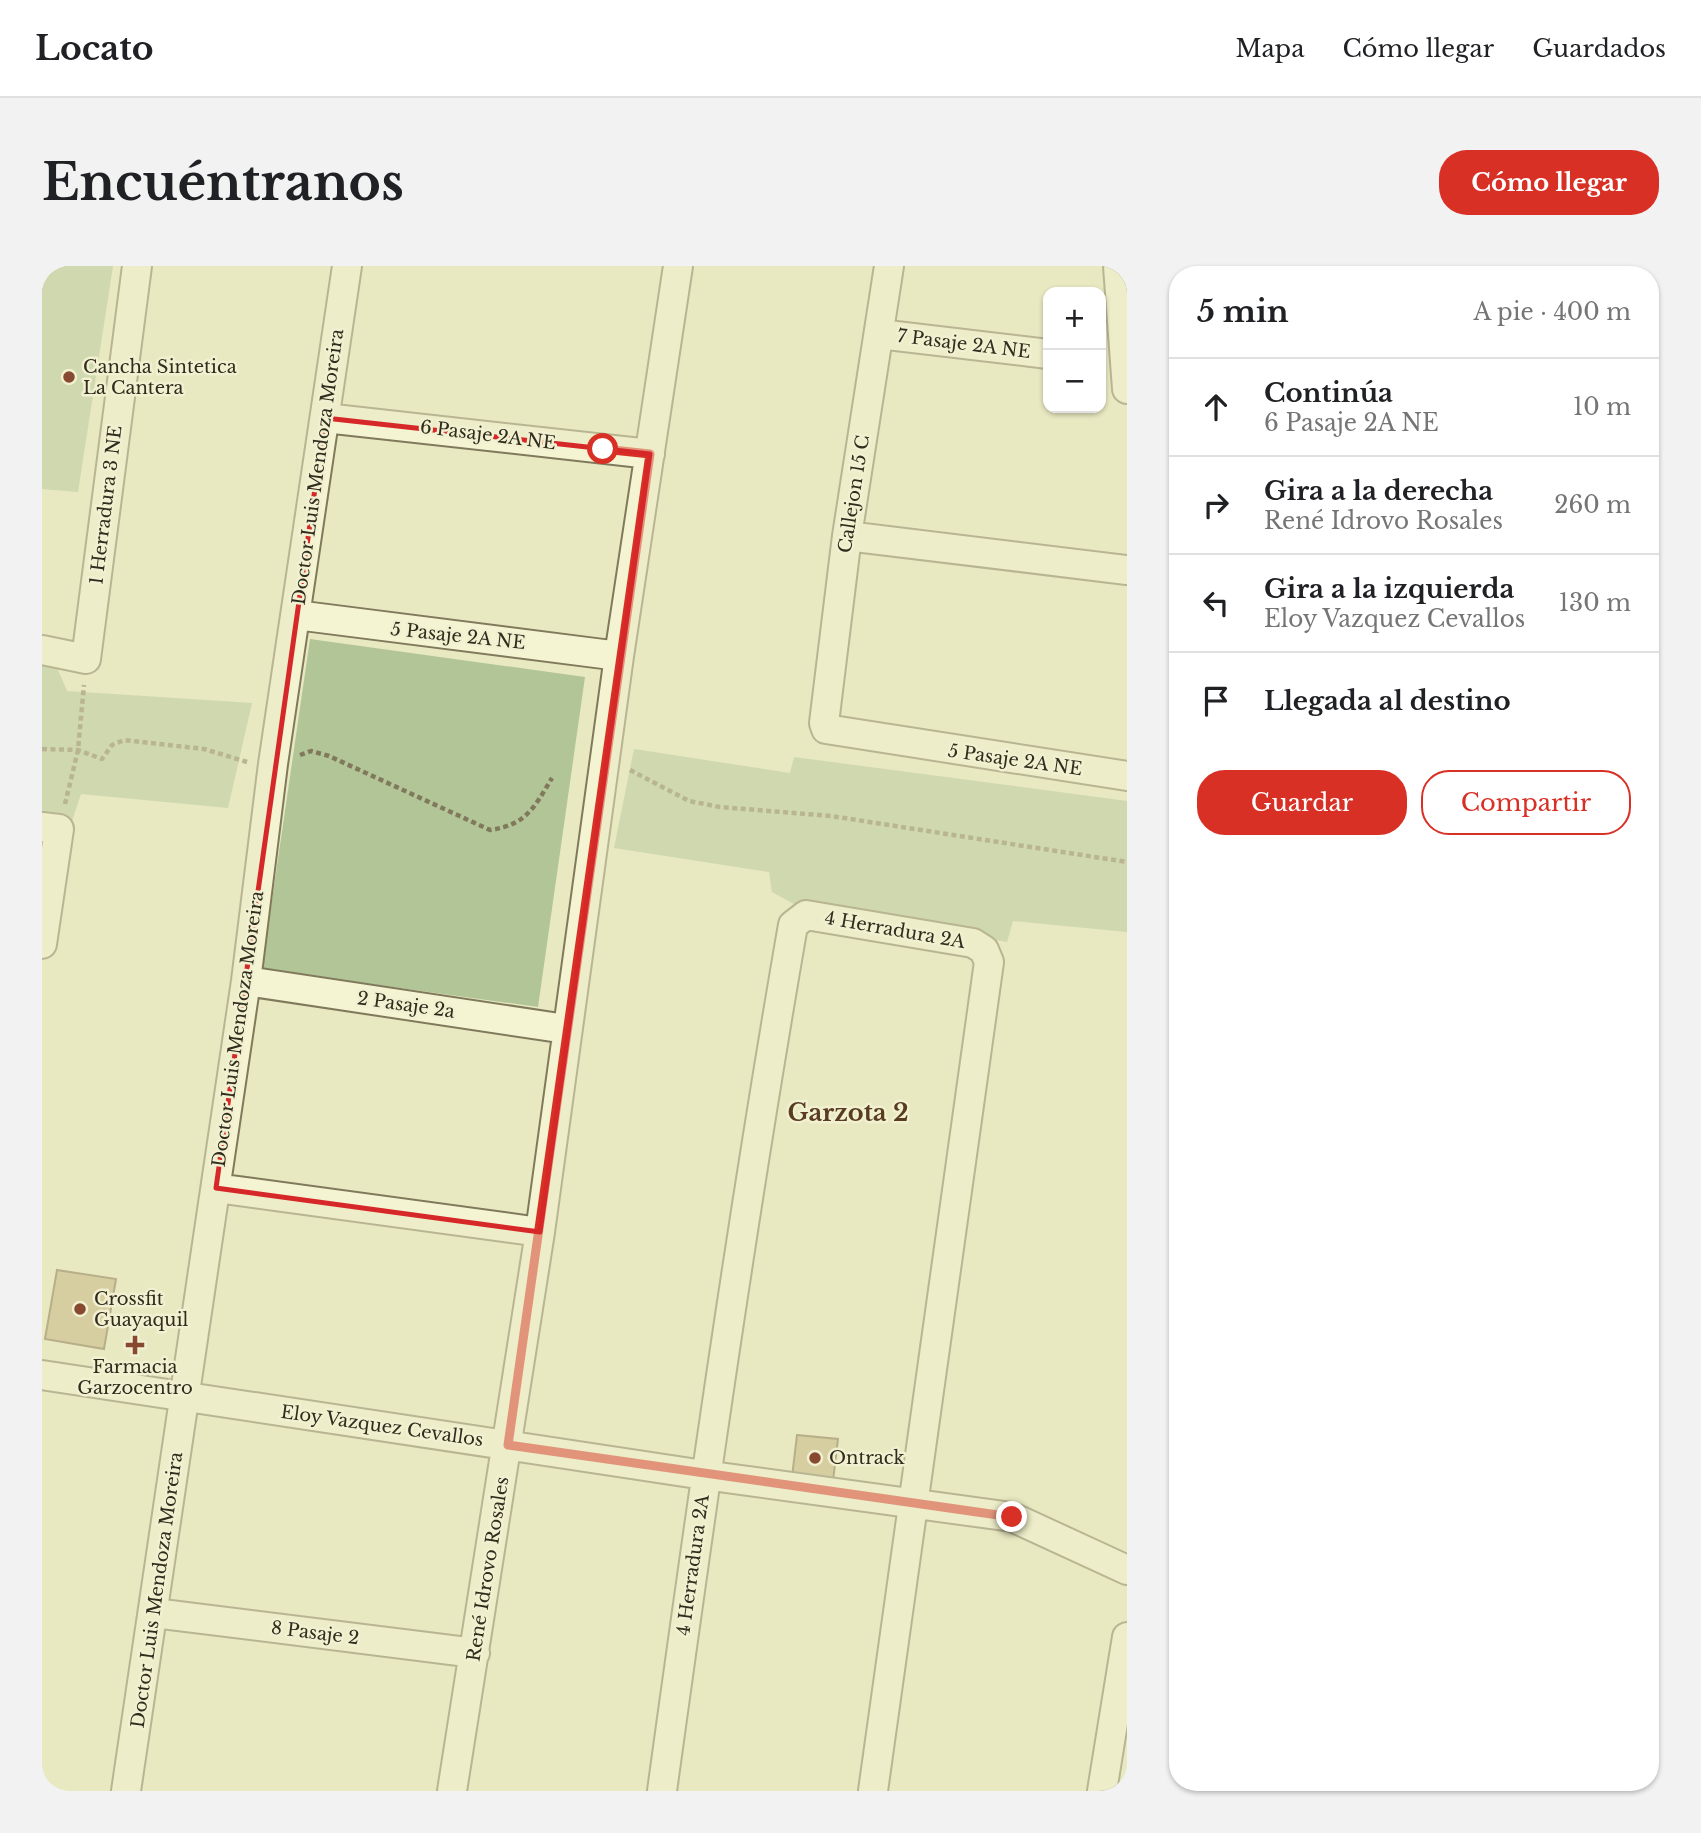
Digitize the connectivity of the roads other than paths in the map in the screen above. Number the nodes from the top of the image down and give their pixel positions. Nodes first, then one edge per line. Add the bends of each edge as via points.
1 (137, 266) edge
2 (347, 266) edge
3 (889, 266) edge
4 (1118, 266) edge
5 (670, 267) edge
6 (880, 334) junction
7 (1043, 353) edge
8 (1118, 371) edge
9 (325, 418) junction
10 (650, 454) junction
11 (847, 536) junction
12 (1127, 570) edge
13 (296, 615) junction
14 (42, 650) edge
15 (619, 656) junction
16 (824, 723) joint
17 (1127, 776) edge
18 (50, 828) edge
19 (42, 944) edge
20 (246, 981) junction
21 (566, 1028) junction
22 (215, 1188) junction
23 (540, 1232) junction
24 (42, 1375) edge
25 (185, 1397) junction
26 (508, 1445) junction
27 (704, 1475) junction
28 (914, 1505) junction
29 (1127, 1570) edge
30 (154, 1613) junction
31 (1127, 1637) edge
32 (475, 1653) junction
33 (126, 1791) edge
34 (452, 1791) edge
35 (662, 1791) edge
36 (873, 1791) edge
37 (1102, 1791) edge

1 - 14 street, 1 Herradura 3 NE via 86,659
2 - 9 street, Doctor Luis Mendoza Moreira
3 - 6 street, Callejon 15 C
4 - 8 street
5 - 10 street, René Idrovo Rosales
6 - 7 street, 7 Pasaje 2A NE
6 - 11 street, Callejon 15 C
9 - 10 street, 6 Pasaje 2A NE
9 - 13 street, Doctor Luis Mendoza Moreira
10 - 15 street, René Idrovo Rosales
11 - 12 street
11 - 16 street, Callejon 15 C
13 - 15 street, 5 Pasaje 2A NE
13 - 20 street, Doctor Luis Mendoza Moreira
15 - 21 street, René Idrovo Rosales
16 - 17 street, 5 Pasaje 2A NE via 832,732
18 - 19 street
20 - 21 street, 2 Pasaje 2a
20 - 22 street, Doctor Luis Mendoza Moreira
21 - 23 street, René Idrovo Rosales
22 - 23 street
22 - 25 street, Doctor Luis Mendoza Moreira
23 - 26 street, René Idrovo Rosales
24 - 25 street, Eloy Vazquez Cevallos
25 - 26 street, Eloy Vazquez Cevallos
25 - 30 street, Doctor Luis Mendoza Moreira
26 - 27 street, Eloy Vazquez Cevallos
26 - 32 street, René Idrovo Rosales
27 - 28 street, Eloy Vazquez Cevallos
27 - 28 street, 4 Herradura 2A via 793,925 806,915 973,943 984,950 989,962
27 - 35 street, 4 Herradura 2A
28 - 29 street, Eloy Vazquez Cevallos via 1012,1517
28 - 36 street, 4 Herradura 2A
30 - 32 street, 8 Pasaje 2
30 - 33 street, Doctor Luis Mendoza Moreira
31 - 37 street
32 - 34 street, René Idrovo Rosales

